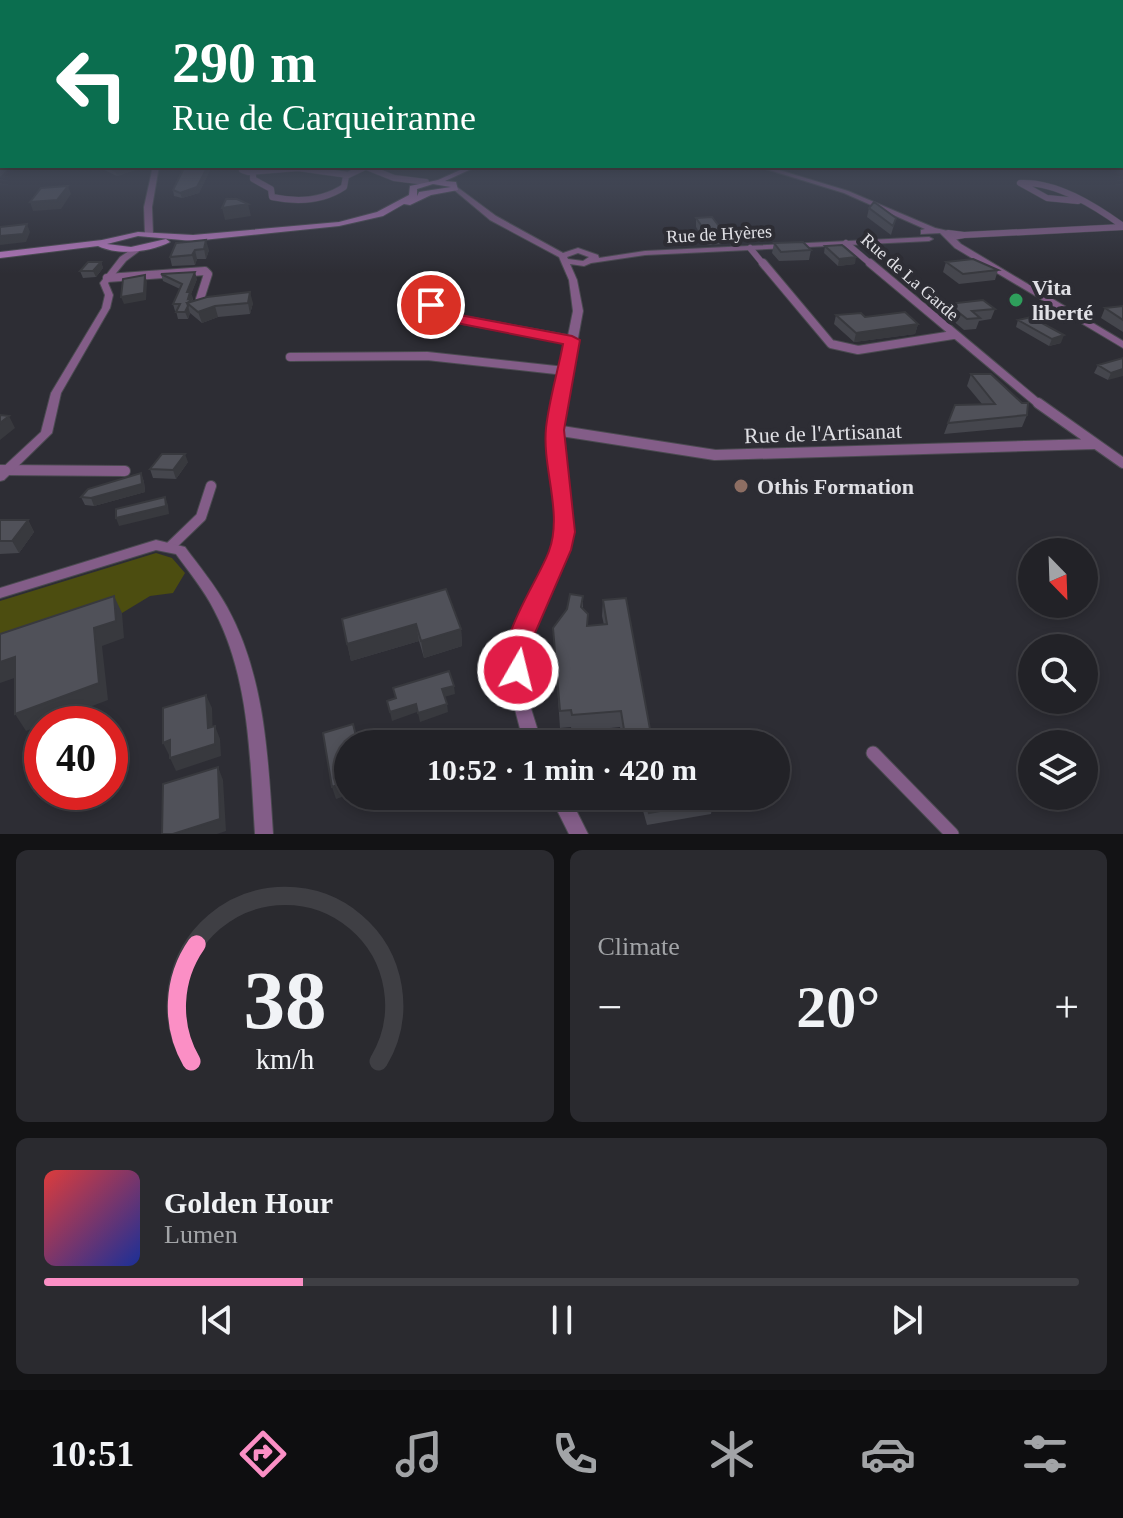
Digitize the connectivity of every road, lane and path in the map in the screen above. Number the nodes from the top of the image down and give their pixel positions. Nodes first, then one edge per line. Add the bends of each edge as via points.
1 (151, 197) edge
2 (272, 197) edge
3 (304, 197) edge
4 (405, 197) edge
5 (421, 197) edge
6 (465, 197) edge
7 (856, 197) edge
8 (1045, 197) edge
9 (1070, 197) edge
10 (1078, 201) junction
11 (146, 223) junction
12 (916, 225) junction
13 (1122, 227) edge
14 (934, 230) junction
15 (275, 232) junction
16 (132, 235) junction
17 (923, 236) junction
18 (150, 239) junction
19 (951, 240) junction
20 (542, 243) junction
21 (846, 243) junction
22 (750, 248) junction
23 (118, 249) junction
24 (574, 250) junction
25 (0, 255) edge
26 (563, 258) junction
27 (589, 259) junction
28 (107, 278) junction
29 (573, 280) junction
30 (200, 299) edge
31 (432, 302) dead end
32 (953, 335) junction
33 (572, 340) junction
34 (1123, 345) edge
35 (290, 357) dead end
36 (565, 371) junction
37 (555, 430) junction
38 (1094, 444) junction
39 (1123, 463) edge
40 (125, 471) dead end
41 (2, 472) edge
42 (211, 486) dead end
43 (171, 546) junction
44 (0, 593) edge
45 (529, 730) edge
46 (873, 753) dead end
47 (566, 810) edge
48 (264, 834) edge
49 (579, 834) edge
50 (952, 834) edge

1 - 11 street
2 - 3 street
4 - 15 main road via 361,220
5 - 15 main road via 362,221
6 - 20 street
7 - 12 street
8 - 10 street
9 - 10 street
10 - 13 street
11 - 16 street
11 - 18 street
12 - 14 street
12 - 17 street
13 - 19 street via 964,235
14 - 17 street
14 - 19 street
15 - 18 main road
16 - 18 main road
16 - 23 main road
17 - 19 street
17 - 21 street, Rue de Hyères
18 - 23 main road via 138,249
19 - 34 street
20 - 24 street
20 - 26 street
21 - 22 street, Rue de Hyères
21 - 32 street, Rue de La Garde
22 - 27 street, Rue de Hyères
22 - 32 street via 831,344 858,350
23 - 25 main road via 51,248
23 - 28 street
24 - 26 street
24 - 27 street
26 - 27 street
26 - 29 street
27 - 29 street
28 - 30 street via 205,271
28 - 41 street via 103,316 56,393 46,433
29 - 33 street via 578,311
31 - 33 street via 431,310 441,316
32 - 38 street, Rue de La Garde
33 - 36 street
35 - 36 street via 427,356
36 - 37 street
37 - 38 street, Rue de l'Artisanat via 726,455
37 - 45 street via 564,532 522,633 518,670
38 - 39 street, Rue de La Garde
40 - 41 street
42 - 43 street via 201,517
43 - 44 street via 143,548
43 - 48 street via 180,550 209,590 236,645 253,712
46 - 50 street
47 - 49 street

